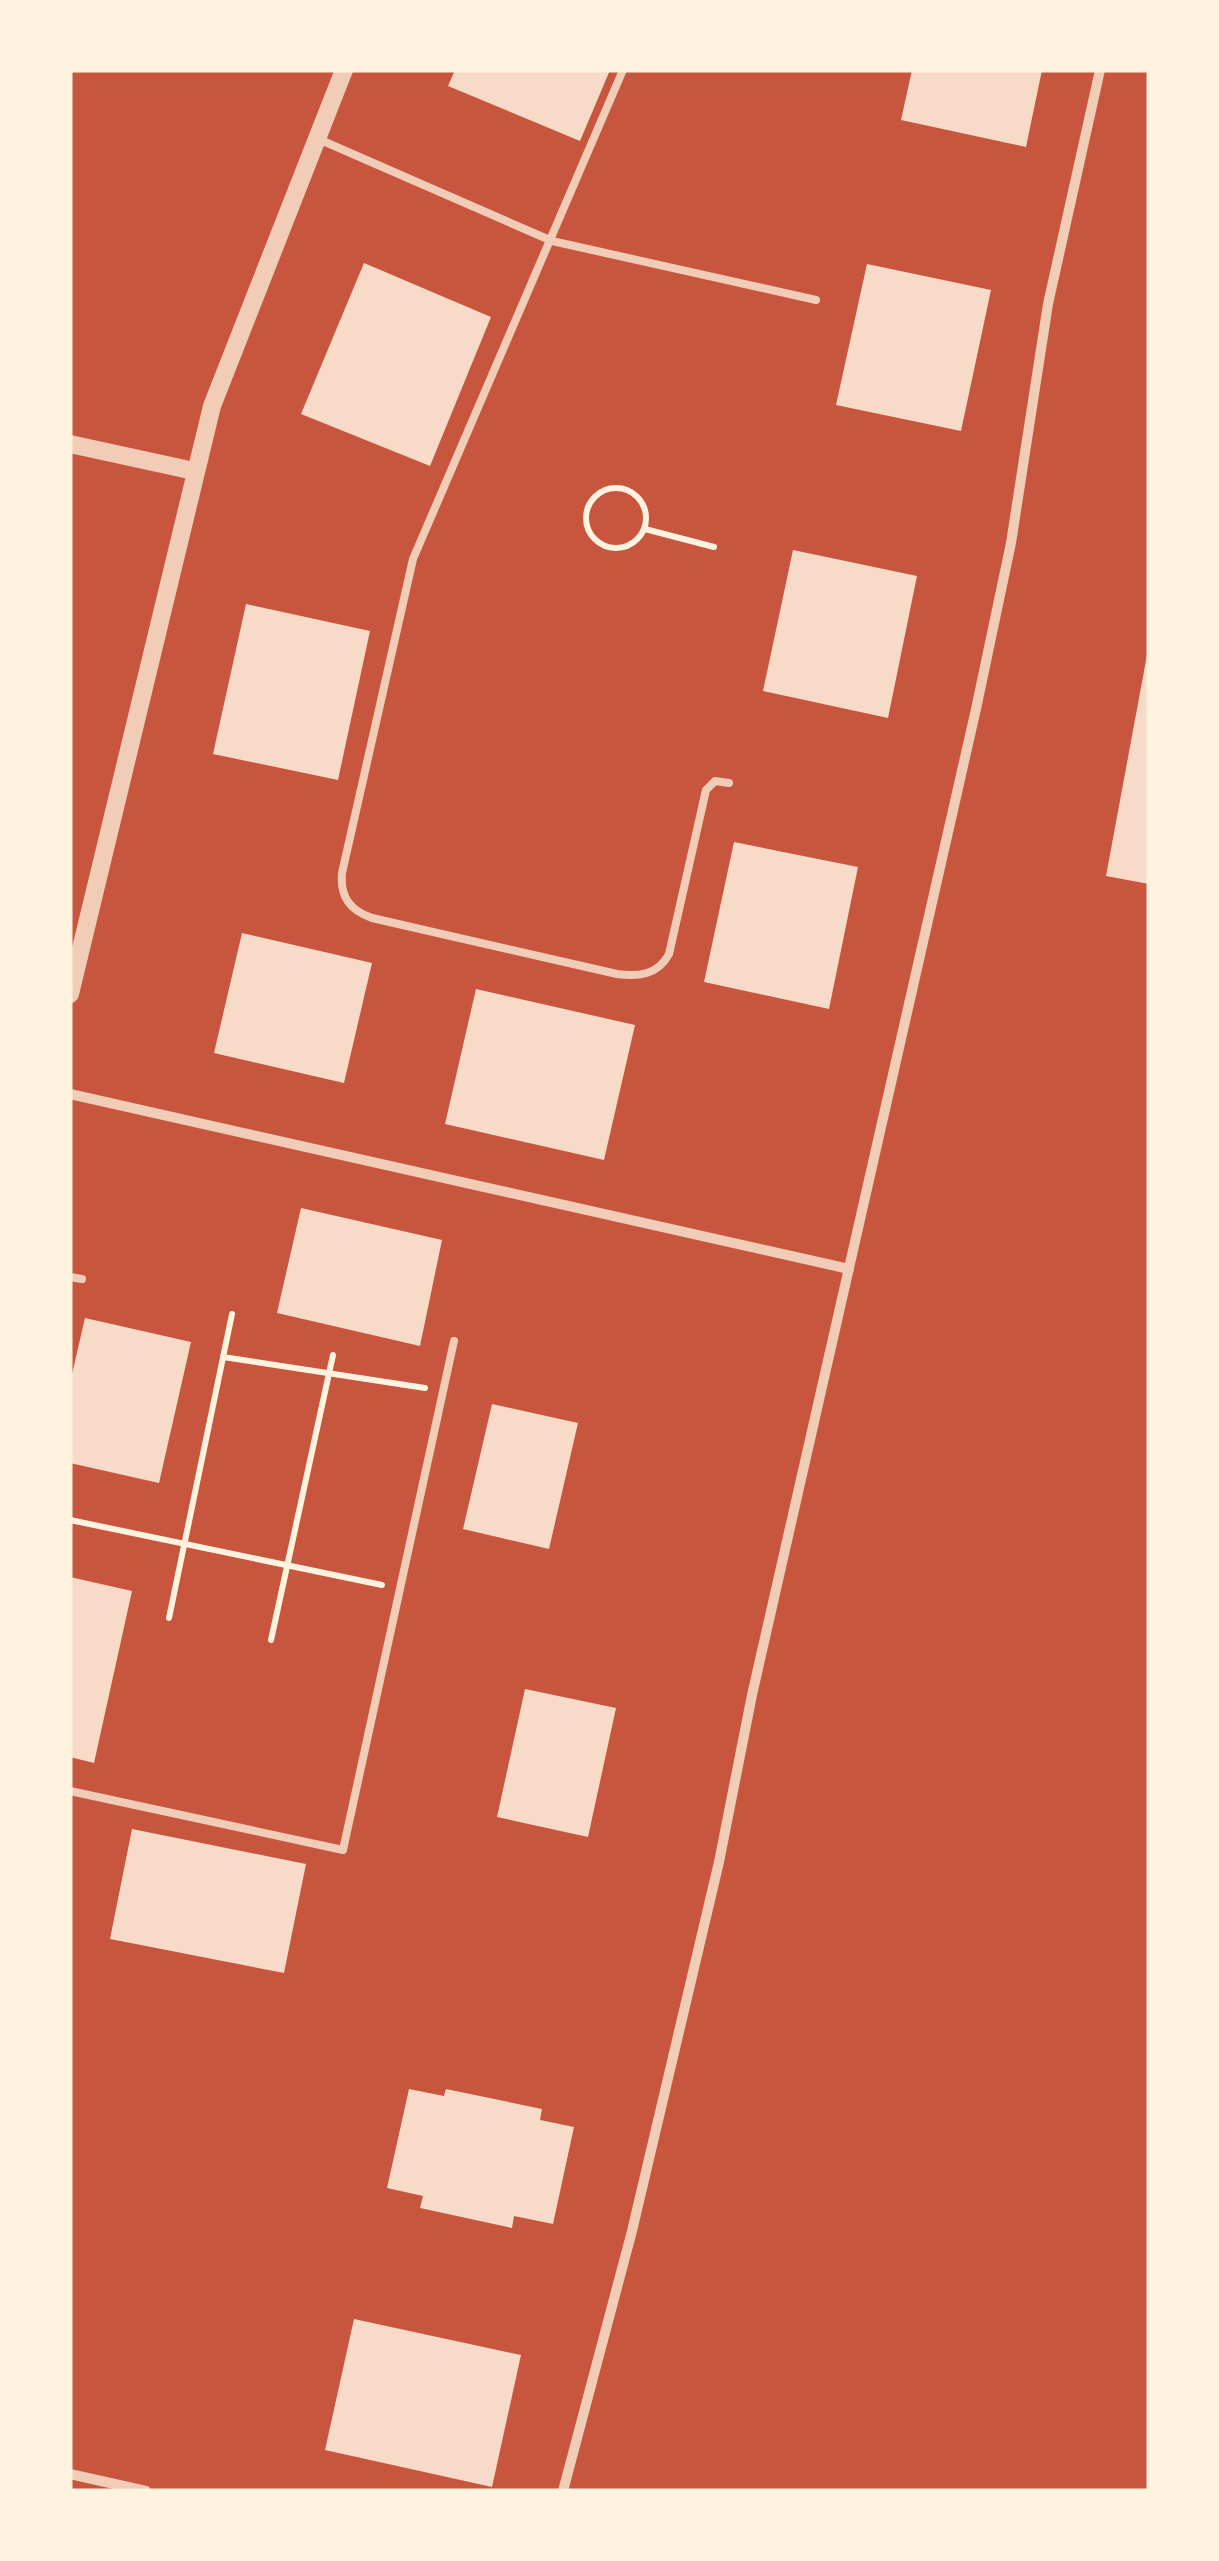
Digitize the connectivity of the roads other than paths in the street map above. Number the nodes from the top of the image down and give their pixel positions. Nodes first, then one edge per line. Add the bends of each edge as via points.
1 (344, 70) edge
2 (623, 70) edge
3 (1100, 70) edge
4 (316, 138) junction
5 (552, 241) junction
6 (816, 300) dead end
7 (70, 444) edge
8 (194, 471) junction
9 (730, 783) dead end
10 (70, 994) edge
11 (70, 1094) edge
12 (849, 1269) junction
13 (70, 1277) edge
14 (82, 1280) dead end
15 (454, 1341) dead end
16 (70, 1791) edge
17 (70, 2474) edge
18 (146, 2491) edge
19 (563, 2491) edge

1 - 4 street
2 - 5 lane
3 - 12 street via 1048,304 1007,562
4 - 5 lane
4 - 8 street via 235,343
5 - 6 lane
5 - 9 lane via 413,560 342,872 343,893 349,906 372,918 617,974 650,972 669,954 706,790 715,781
7 - 8 street
8 - 10 street
11 - 12 street
12 - 19 street via 719,1862
13 - 14 lane
15 - 16 lane via 343,1850
17 - 18 street

